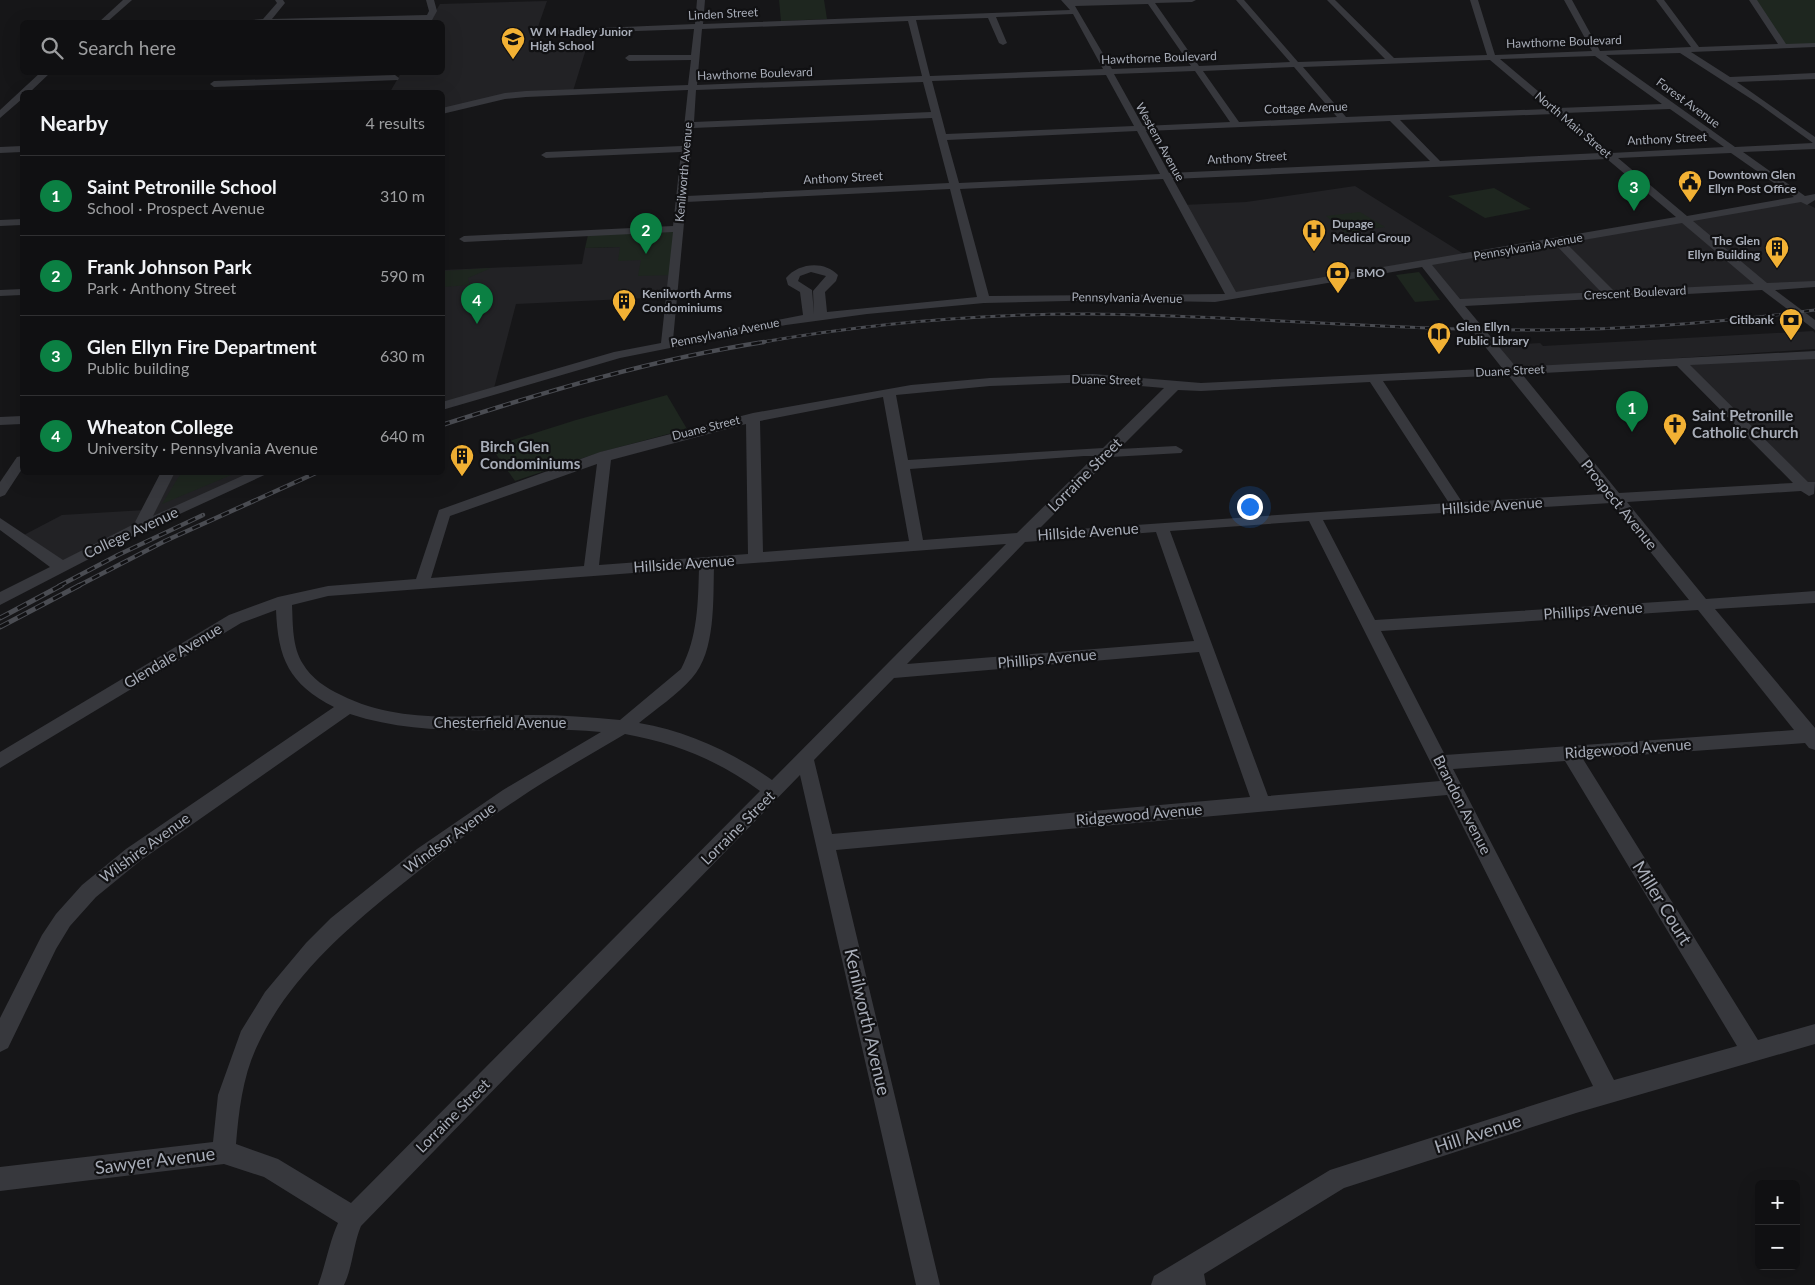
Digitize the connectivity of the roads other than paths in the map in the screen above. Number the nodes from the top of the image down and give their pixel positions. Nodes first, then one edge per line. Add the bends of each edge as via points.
1 (128, 0) edge
2 (278, 0) edge
3 (430, 0) edge
4 (701, 0) edge
5 (1192, 0) edge
6 (1240, 0) edge
7 (1331, 0) edge
8 (1474, 0) edge
9 (1568, 0) edge
10 (1660, 0) edge
11 (1753, 0) edge
12 (1150, 1) edge
13 (1067, 2) edge
14 (1076, 12) junction
15 (991, 15) junction
16 (911, 18) junction
17 (105, 20) edge
18 (267, 20) edge
19 (428, 20) edge
20 (699, 26) junction
21 (552, 32) dead end
22 (1003, 43) dead end
23 (1815, 45) edge
24 (1783, 46) junction
25 (1683, 50) junction
26 (1697, 50) junction
27 (1598, 54) junction
28 (695, 57) junction
29 (1492, 57) junction
30 (629, 58) dead end
31 (1392, 61) junction
32 (1295, 65) junction
33 (1196, 68) junction
34 (1107, 72) junction
35 (44, 75) edge
36 (221, 75) edge
37 (1815, 76) edge
38 (395, 78) edge
39 (926, 80) junction
40 (1728, 80) junction
41 (214, 84) junction
42 (692, 89) junction
43 (28, 90) edge
44 (209, 90) edge
45 (20, 98) edge
46 (1672, 106) junction
47 (445, 110) edge
48 (1556, 111) junction
49 (0, 115) edge
50 (935, 115) junction
51 (1393, 118) junction
52 (1343, 120) junction
53 (1236, 124) junction
54 (688, 125) junction
55 (1139, 128) junction
56 (941, 137) junction
57 (1815, 141) edge
58 (1815, 146) edge
59 (20, 148) edge
60 (686, 149) junction
61 (0, 150) edge
62 (1733, 150) junction
63 (546, 154) dead end
64 (20, 155) edge
65 (0, 156) edge
66 (1610, 156) junction
67 (1437, 163) junction
68 (1164, 176) junction
69 (954, 186) junction
70 (1815, 197) edge
71 (681, 199) junction
72 (1801, 199) junction
73 (1815, 207) edge
74 (1687, 219) junction
75 (20, 222) edge
76 (0, 223) edge
77 (678, 229) junction
78 (464, 240) dead end
79 (1559, 242) junction
80 (1425, 264) junction
81 (1752, 275) junction
82 (1815, 284) edge
83 (1788, 286) junction
84 (1765, 287) junction
85 (20, 292) edge
86 (0, 293) edge
87 (1610, 294) junction
88 (1232, 296) junction
89 (984, 300) junction
90 (1787, 302) junction
91 (1455, 303) junction
92 (822, 316) junction
93 (809, 318) junction
94 (1815, 326) edge
95 (667, 344) junction
96 (1815, 355) edge
97 (1680, 362) junction
98 (1510, 371) junction
99 (1374, 378) junction
100 (1173, 387) junction
101 (890, 393) junction
102 (445, 405) edge
103 (753, 417) junction
104 (20, 420) edge
105 (0, 421) edge
106 (1176, 450) dead end
107 (1107, 452) junction
108 (605, 455) junction
109 (20, 463) edge
110 (903, 465) junction
111 (166, 475) edge
112 (257, 475) edge
113 (1811, 489) edge
114 (0, 492) edge
115 (1613, 498) junction
116 (1459, 508) junction
117 (1314, 516) junction
118 (0, 523) edge
119 (140, 527) junction
120 (1161, 527) junction
121 (1025, 537) junction
122 (917, 547) junction
123 (756, 558) junction
124 (707, 562) junction
125 (60, 566) junction
126 (591, 570) junction
127 (422, 583) junction
128 (361, 588) joint
129 (1815, 597) edge
130 (0, 599) edge
131 (284, 601) junction
132 (1701, 604) junction
133 (1371, 626) junction
134 (1204, 646) junction
135 (889, 672) junction
136 (347, 707) junction
137 (623, 727) junction
138 (1813, 738) edge
139 (1570, 753) junction
140 (805, 759) junction
141 (0, 760) edge
142 (1440, 763) junction
143 (1453, 788) junction
144 (774, 791) junction
145 (1262, 804) junction
146 (826, 843) junction
147 (1815, 1034) edge
148 (0, 1041) edge
149 (1753, 1052) junction
150 (1609, 1094) junction
151 (224, 1152) junction
152 (0, 1179) edge
153 (353, 1218) junction
154 (1192, 1276) edge
155 (330, 1285) edge
156 (928, 1285) edge
157 (1162, 1285) edge

1 - 17 street
2 - 18 street via 281,3
3 - 19 street via 433,5
4 - 20 street, Kenilworth Avenue
5 - 12 street
6 - 32 street
7 - 31 street
8 - 29 street
9 - 27 street, Forest Avenue
10 - 26 street
11 - 24 street
12 - 13 street
12 - 33 street
13 - 14 street, Western Avenue
14 - 15 street, Linden Street
14 - 34 street, Western Avenue
15 - 16 street, Linden Street
15 - 22 street
16 - 20 street, Linden Street
16 - 39 street
20 - 21 street, Linden Street
20 - 28 street, Kenilworth Avenue
23 - 24 street, Hawthorne Boulevard
24 - 26 street, Hawthorne Boulevard
25 - 26 street, Hawthorne Boulevard
25 - 27 street, Hawthorne Boulevard
25 - 40 street
27 - 29 street, Hawthorne Boulevard
27 - 46 street, Forest Avenue
28 - 30 street
28 - 42 street, Kenilworth Avenue
29 - 31 street, Hawthorne Boulevard
29 - 48 street, North Main Street
31 - 32 street, Hawthorne Boulevard
32 - 33 street, Hawthorne Boulevard
32 - 52 street
33 - 34 street, Hawthorne Boulevard
33 - 53 street
34 - 39 street, Hawthorne Boulevard
34 - 55 street, Western Avenue
35 - 43 street
36 - 41 street
37 - 40 street
38 - 41 street
39 - 42 street, Hawthorne Boulevard
39 - 50 street
40 - 57 street
41 - 44 street
42 - 47 street, Hawthorne Boulevard via 505,96
42 - 54 street, Kenilworth Avenue
45 - 49 street
46 - 48 street, Cottage Avenue
46 - 62 street, Forest Avenue
48 - 51 street, Cottage Avenue
48 - 66 street, North Main Street
50 - 54 street
50 - 56 street
51 - 52 street, Cottage Avenue
51 - 67 street
52 - 53 street, Cottage Avenue
53 - 55 street, Cottage Avenue
54 - 60 street, Kenilworth Avenue
55 - 56 street, Cottage Avenue
55 - 68 street, Western Avenue
56 - 69 street
58 - 62 street, Anthony Street
59 - 61 street
60 - 63 street
60 - 71 street, Kenilworth Avenue
62 - 66 street, Anthony Street
62 - 72 street, Forest Avenue
64 - 65 street
66 - 67 street, Anthony Street
66 - 74 street, North Main Street
67 - 68 street, Anthony Street
68 - 69 street, Anthony Street
68 - 88 street, Western Avenue
69 - 71 street, Anthony Street
69 - 89 street
70 - 72 street, Pennsylvania Avenue
71 - 77 street, Kenilworth Avenue
72 - 73 street, Forest Avenue
72 - 74 street, Pennsylvania Avenue
74 - 79 street, Pennsylvania Avenue
74 - 81 street, North Main Street
75 - 76 street
77 - 78 street
77 - 95 street, Kenilworth Avenue
79 - 80 street, Pennsylvania Avenue
79 - 87 street
80 - 88 street, Pennsylvania Avenue
80 - 91 street, Prospect Avenue
81 - 83 street
81 - 84 street, North Main Street
82 - 83 street, Crescent Boulevard
83 - 84 street, Crescent Boulevard
83 - 90 street via 1780,293
84 - 87 street, Crescent Boulevard
84 - 90 street, North Main Street
85 - 86 street
87 - 91 street, Crescent Boulevard
88 - 89 street, Pennsylvania Avenue via 1215,299
89 - 92 street, Pennsylvania Avenue
90 - 94 street, North Main Street
91 - 98 street, Prospect Avenue
92 - 93 street, Pennsylvania Avenue
92 - 93 street via 820,292 832,275 828,271 810,268 795,273 792,278 792,283 806,290
93 - 95 street, Pennsylvania Avenue
95 - 102 street, Pennsylvania Avenue via 541,376
96 - 97 street, Duane Street
97 - 98 street, Duane Street
97 - 113 street
98 - 99 street, Duane Street
98 - 115 street, Prospect Avenue
99 - 100 street, Duane Street
99 - 116 street
100 - 101 street, Duane Street via 1138,380 1095,378 969,383
100 - 107 street, Lorraine Street
101 - 103 street, Duane Street
101 - 110 street
103 - 108 street, Duane Street
103 - 123 street
104 - 105 street
106 - 107 street
107 - 110 street
107 - 121 street, Lorraine Street
108 - 126 street
108 - 127 street, Duane Street via 444,513
109 - 114 street
110 - 122 street
111 - 119 street
112 - 119 street, College Avenue
113 - 115 street, Hillside Avenue
115 - 116 street, Hillside Avenue
115 - 132 street, Prospect Avenue
116 - 117 street, Hillside Avenue
117 - 120 street, Hillside Avenue
117 - 133 street, Brandon Avenue
118 - 125 street
119 - 125 street, College Avenue
120 - 121 street, Hillside Avenue
120 - 134 street
121 - 122 street, Hillside Avenue
121 - 135 street, Lorraine Street
122 - 123 street, Hillside Avenue
123 - 124 street, Hillside Avenue
124 - 126 street, Hillside Avenue
124 - 137 street, Windsor Avenue via 702,640 694,662 673,687
125 - 130 street, College Avenue
126 - 127 street, Hillside Avenue
127 - 128 street, Hillside Avenue
128 - 131 street, Glendale Avenue
129 - 132 street, Phillips Avenue
131 - 136 street, Chesterfield Avenue via 286,640 292,662 306,682
131 - 141 street, Glendale Avenue via 217,629
132 - 133 street, Phillips Avenue
132 - 138 street, Prospect Avenue
133 - 142 street, Brandon Avenue
134 - 135 street, Phillips Avenue
134 - 145 street
135 - 140 street, Lorraine Street
136 - 137 street, Chesterfield Avenue via 387,719 436,724 536,722
136 - 148 street, Wilshire Avenue via 133,855 89,891 63,920 49,942
137 - 144 street, Chesterfield Avenue via 707,750 743,768
137 - 151 street, Windsor Avenue via 509,795 424,855 338,924 313,950 272,999 249,1038 229,1095
138 - 139 street, Ridgewood Avenue
139 - 142 street, Ridgewood Avenue
139 - 149 street, Miller Court
140 - 144 street, Lorraine Street
140 - 146 street, Kenilworth Avenue
142 - 143 street, Brandon Avenue
143 - 145 street, Ridgewood Avenue
143 - 150 street, Brandon Avenue
144 - 153 street, Lorraine Street
145 - 146 street, Ridgewood Avenue
146 - 156 street, Kenilworth Avenue
147 - 149 street, Hill Avenue
149 - 150 street, Hill Avenue
150 - 154 street, Hill Avenue via 1338,1178
151 - 152 street, Sawyer Avenue
151 - 153 street, Sawyer Avenue via 270,1167
153 - 155 street, Lorraine Street via 342,1242 336,1274
154 - 157 street, Hill Avenue

